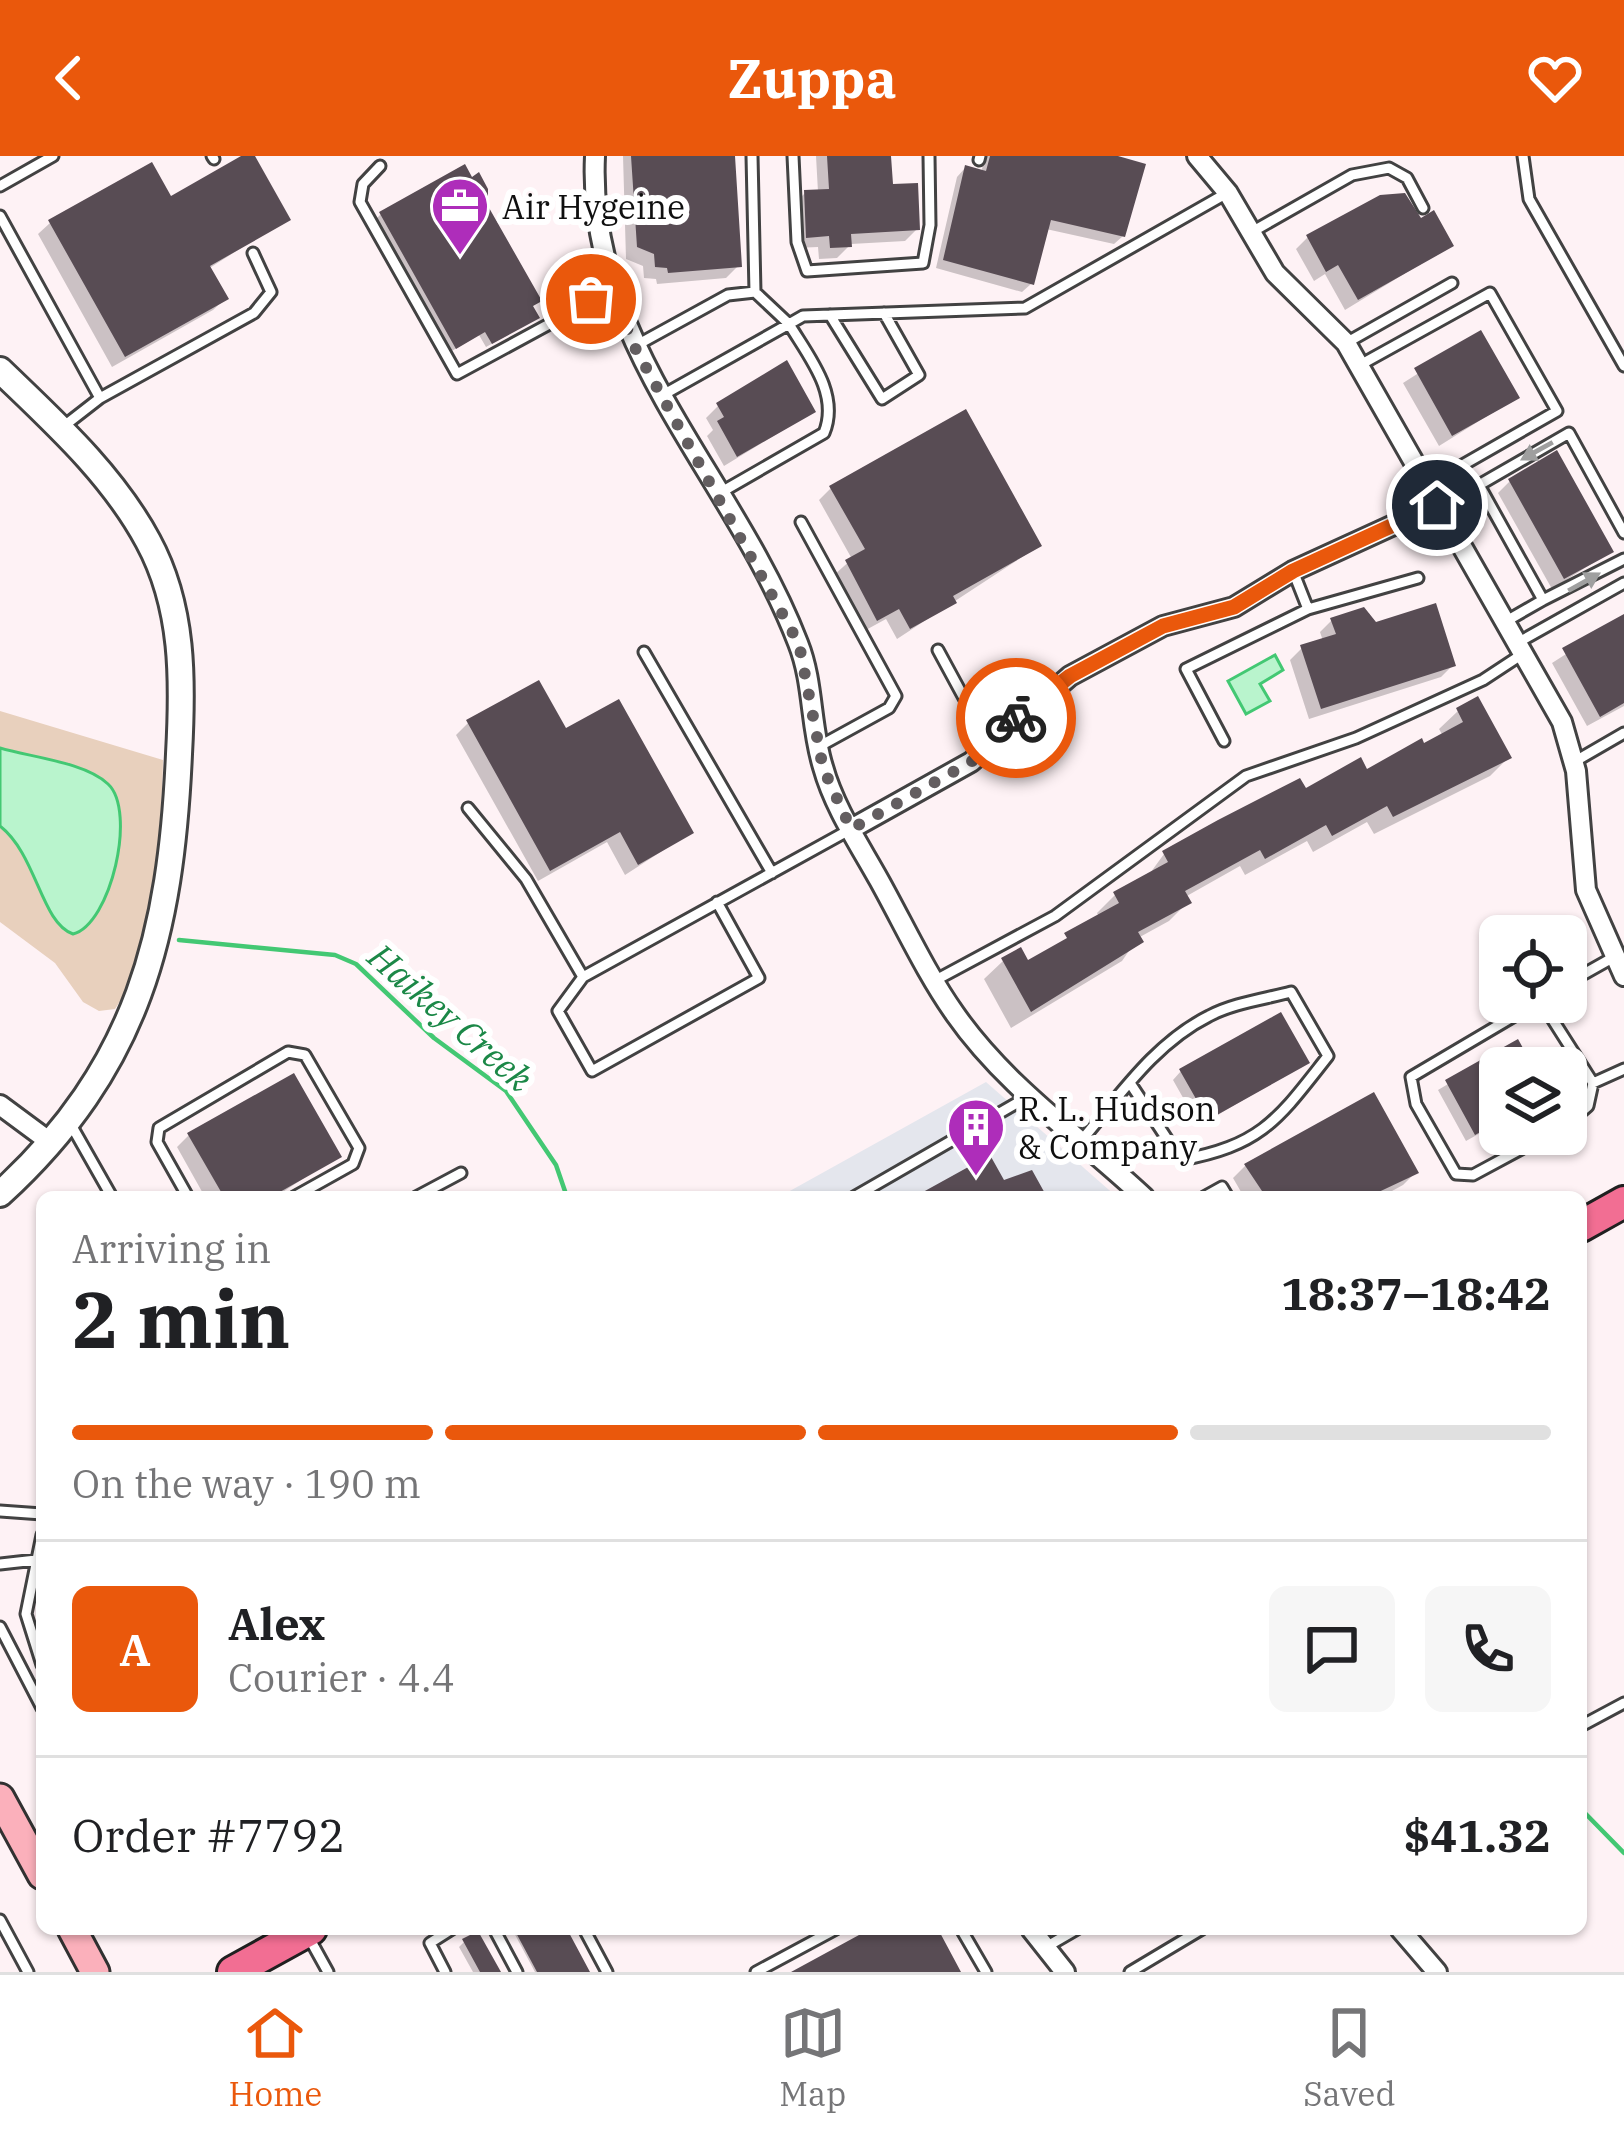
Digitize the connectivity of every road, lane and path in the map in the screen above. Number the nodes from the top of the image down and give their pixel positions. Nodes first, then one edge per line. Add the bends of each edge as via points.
1 (53, 156) edge
2 (595, 156) edge
3 (752, 156) edge
4 (793, 156) edge
5 (929, 156) edge
6 (1197, 156) edge
7 (1523, 156) edge
8 (380, 166) dead end
9 (0, 186) edge
10 (1228, 193) junction
11 (1423, 208) dead end
12 (0, 216) edge
13 (1246, 226) junction
14 (253, 253) dead end
15 (1452, 283) dead end
16 (612, 290) junction
17 (755, 292) junction
18 (884, 313) junction
19 (830, 315) junction
20 (789, 324) junction
21 (1346, 343) junction
22 (634, 346) junction
23 (1360, 365) junction
24 (1624, 366) edge
25 (0, 370) edge
26 (661, 396) junction
27 (100, 398) junction
28 (60, 430) junction
29 (1479, 484) junction
30 (1426, 486) junction
31 (718, 494) junction
32 (1437, 505) junction
33 (801, 522) dead end
34 (1624, 533) edge
35 (1624, 560) edge
36 (1293, 571) junction
37 (1418, 578) dead end
38 (1624, 583) edge
39 (1543, 600) junction
40 (1308, 609) junction
41 (1503, 623) junction
42 (938, 650) dead end
43 (1518, 650) junction
44 (644, 652) dead end
45 (1624, 733) edge
46 (1224, 741) dead end
47 (990, 746) junction
48 (818, 747) junction
49 (1574, 762) junction
50 (468, 808) dead end
51 (851, 829) junction
52 (772, 872) junction
53 (717, 902) junction
54 (1614, 957) junction
55 (1587, 972) edge
56 (1624, 976) edge
57 (583, 977) junction
58 (934, 981) junction
59 (1502, 1023) edge
60 (1555, 1023) edge
61 (1624, 1069) edge
62 (1130, 1083) junction
63 (1593, 1084) junction
64 (1029, 1096) junction
65 (0, 1105) edge
66 (1587, 1107) edge
67 (68, 1120) junction
68 (1082, 1141) junction
69 (50, 1142) junction
70 (1511, 1155) edge
71 (461, 1173) dead end
72 (877, 1184) junction
73 (109, 1191) edge
74 (185, 1191) edge
75 (305, 1191) edge
76 (427, 1191) edge
77 (865, 1191) edge
78 (881, 1191) edge
79 (1137, 1191) edge
80 (0, 1194) edge
81 (1624, 1202) edge
82 (1587, 1223) edge
83 (0, 1511) edge
84 (36, 1514) edge
85 (36, 1556) edge
86 (35, 1560) junction
87 (0, 1564) edge
88 (36, 1568) edge
89 (36, 1579) edge
90 (0, 1628) edge
91 (36, 1646) edge
92 (36, 1697) edge
93 (1624, 1702) edge
94 (1587, 1723) edge
95 (0, 1798) edge
96 (9, 1837) edge
97 (36, 1868) edge
98 (0, 1919) edge
99 (75, 1935) edge
100 (300, 1935) edge
101 (311, 1935) edge
102 (443, 1935) edge
103 (497, 1935) edge
104 (587, 1935) edge
105 (825, 1935) edge
106 (964, 1935) edge
107 (1036, 1935) edge
108 (1067, 1935) edge
109 (1192, 1935) edge
110 (1405, 1935) edge
111 (1046, 1947) junction
112 (28, 1972) edge
113 (95, 1972) edge
114 (232, 1972) edge
115 (328, 1972) edge
116 (446, 1972) edge
117 (517, 1972) edge
118 (607, 1972) edge
119 (756, 1972) edge
120 (986, 1972) edge
121 (1065, 1972) edge
122 (1130, 1972) edge
123 (1437, 1972) edge

1 - 9 lane
2 - 16 street
3 - 17 lane
4 - 5 lane via 797,242 808,271 923,262
6 - 10 street
7 - 24 lane via 1528,199
8 - 16 lane via 363,184 360,202 457,374
10 - 13 street
10 - 18 lane via 1025,308
11 - 13 lane via 1407,178 1389,168 1352,175
12 - 27 lane
13 - 21 street via 1275,273
14 - 27 lane via 271,292 254,313
15 - 21 lane
16 - 22 street
17 - 20 lane
17 - 22 lane via 728,295
18 - 19 lane
18 - 19 lane via 919,374 882,399
19 - 20 lane
20 - 26 lane
20 - 31 lane via 830,400 824,434
21 - 23 street
22 - 26 street
23 - 30 street
23 - 30 lane via 1490,293 1557,411
25 - 28 street
26 - 31 street
27 - 28 lane
28 - 67 street via 97,466 150,544 171,599 183,673 176,827 159,938 119,1040
29 - 32 lane
34 -> 29 lane via 1569,434
29 - 39 lane
30 - 32 street
31 - 48 street via 799,644
32 - 36 street
32 - 41 street
33 - 48 lane via 896,696 889,708
39 -> 35 lane
36 - 40 lane
36 - 47 street via 1234,607 1163,626 1070,676
37 - 40 lane
38 - 43 lane
39 - 41 lane
40 - 46 lane via 1186,669
41 - 43 street
42 - 47 lane
43 - 49 street via 1562,722
43 - 58 lane via 1483,680 1356,738 1246,776 1055,916
44 - 52 lane
45 - 49 lane
47 - 51 street
48 - 51 street
49 - 54 street via 1586,890
50 - 57 lane via 526,879
51 - 52 lane
51 - 58 street
52 - 53 lane
53 - 57 lane
53 - 57 lane via 759,978 592,1071 558,1010
54 - 55 lane
54 - 56 street
58 - 64 street via 979,1045
59 - 70 lane via 1411,1077 1416,1104 1456,1174 1474,1175
60 - 63 lane
61 - 63 lane
62 - 62 lane via 1165,1043 1212,1014 1291,992 1328,1056 1273,1126 1224,1153 1181,1160
62 - 68 lane
63 - 66 lane
64 - 68 street
64 - 72 lane
65 - 69 street
67 - 69 street
67 - 73 lane
68 - 79 street
69 - 80 street
71 - 76 lane
72 - 77 lane
72 - 78 lane
74 - 75 lane via 158,1142 159,1128 288,1052 305,1055 359,1148 352,1164
81 - 82 main road
83 - 84 lane
85 - 86 lane
86 - 87 lane
86 - 88 lane
89 - 91 lane via 26,1614
90 - 92 lane
93 - 94 lane
95 - 96 main road
96 - 97 main road
98 - 112 lane
99 - 113 main road
100 - 114 main road
101 - 115 lane
102 - 116 lane via 430,1943
103 - 117 lane
104 - 118 lane
105 - 119 lane
106 - 120 lane
107 - 111 street
108 - 111 lane
109 - 122 lane
110 - 123 street
111 - 121 street

